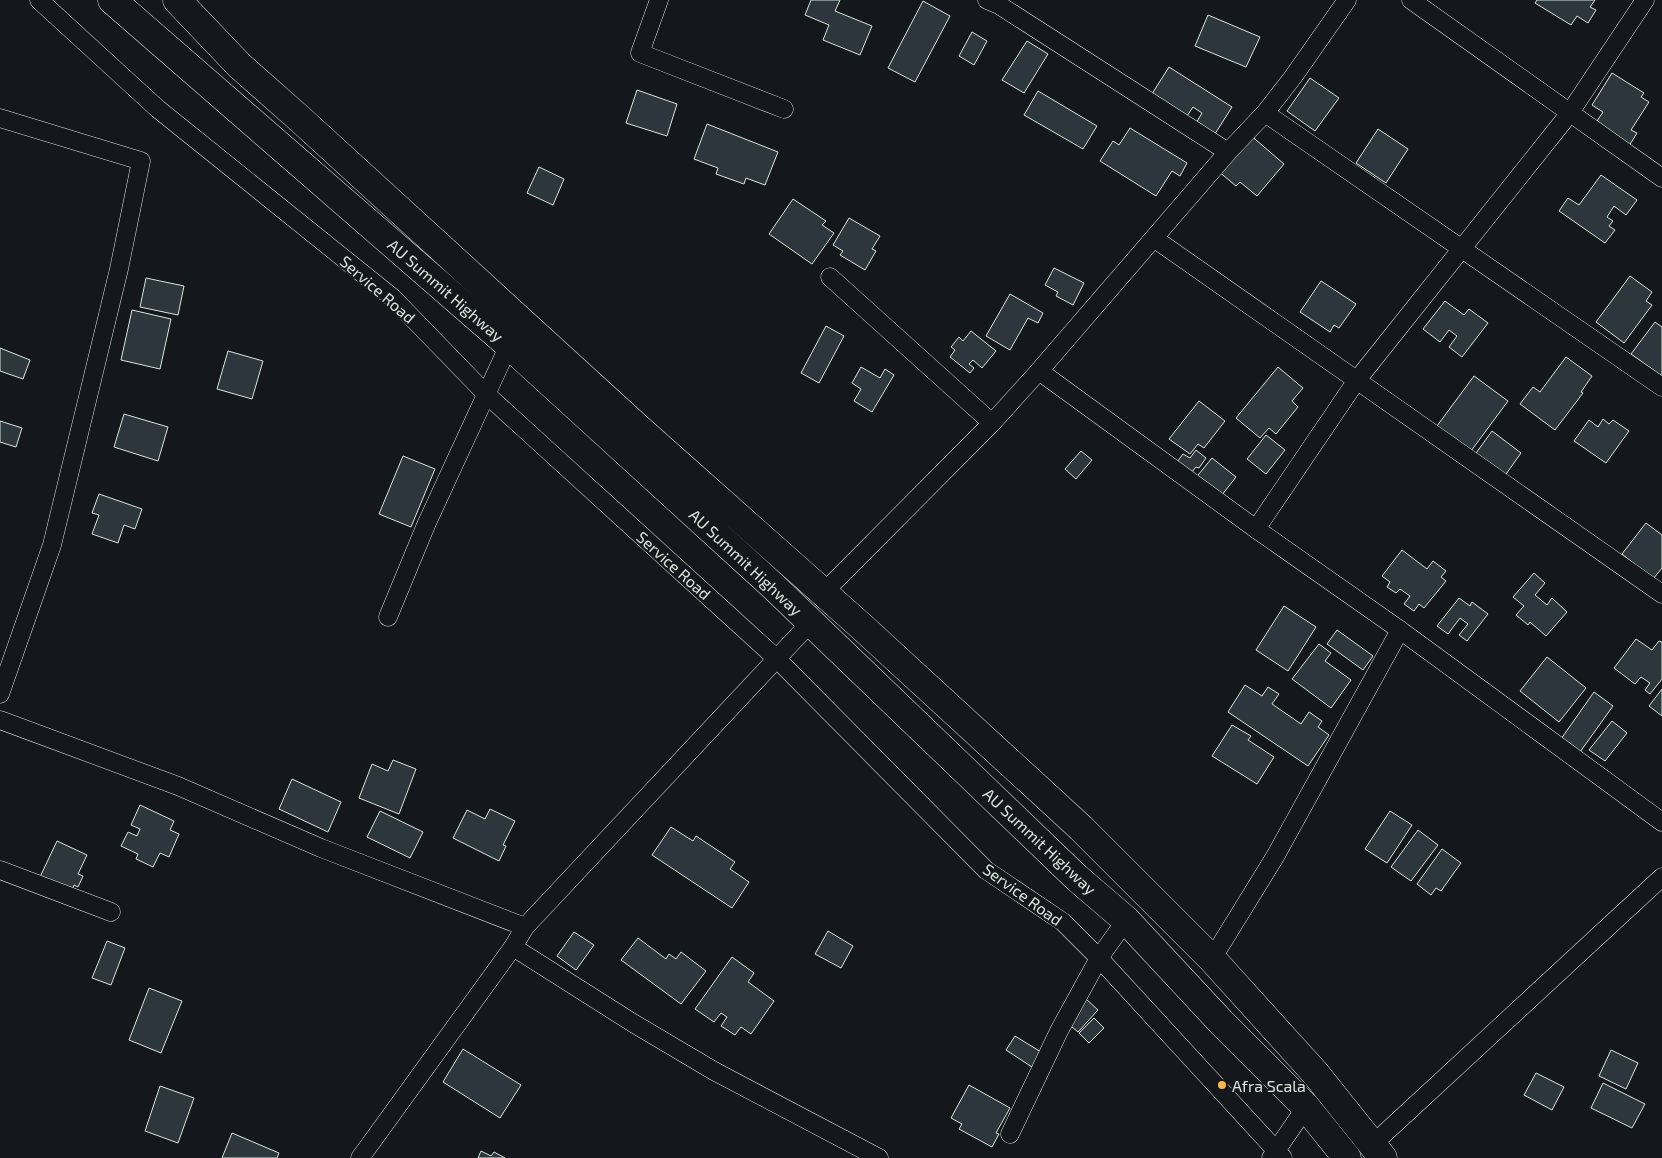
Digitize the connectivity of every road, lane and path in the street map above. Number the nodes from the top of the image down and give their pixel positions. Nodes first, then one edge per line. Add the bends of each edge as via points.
1 (39, 0) edge
2 (112, 0) edge
3 (176, 0) edge
4 (659, 0) edge
5 (988, 0) edge
6 (1347, 0) edge
7 (1411, 0) edge
8 (1646, 0) edge
9 (784, 109) dead end
10 (1265, 113) junction
11 (1569, 114) junction
12 (0, 118) edge
13 (1228, 152) junction
14 (1662, 178) edge
15 (1155, 239) junction
16 (1460, 248) junction
17 (830, 277) dead end
18 (510, 346) junction
19 (1039, 371) junction
20 (1357, 380) junction
21 (1662, 387) edge
22 (486, 394) junction
23 (992, 423) junction
24 (1256, 529) junction
25 (823, 593) junction
26 (1662, 594) edge
27 (388, 617) dead end
28 (810, 622) junction
29 (1400, 630) junction
30 (776, 658) junction
31 (0, 694) edge
32 (0, 720) edge
33 (1662, 822) edge
34 (0, 870) edge
35 (1662, 877) edge
36 (111, 912) dead end
37 (1126, 920) junction
38 (525, 927) junction
39 (513, 947) junction
40 (1099, 958) junction
41 (1212, 959) junction
42 (1306, 1107) junction
43 (1010, 1134) dead end
44 (1378, 1152) edge
45 (1277, 1156) edge
46 (360, 1158) edge
47 (879, 1158) edge
48 (1347, 1158) edge

1 - 22 street, Service Road via 158,109 393,298
2 - 18 main road, AU Summit Highway
3 - 25 main road, AU Summit Highway via 240,66
4 - 9 street via 640,53
5 - 13 street
6 - 10 street
7 - 11 street
8 - 11 street
10 - 13 street
10 - 16 street
11 - 14 street
11 - 16 street
12 - 31 street via 141,161 119,269 52,546
13 - 15 street
15 - 19 street
15 - 20 street
16 - 20 street
16 - 21 street
17 - 23 street
18 - 22 street
18 - 28 main road, AU Summit Highway
19 - 23 street
19 - 24 street
20 - 24 street
20 - 26 street
22 - 27 street
22 - 30 street, Service Road
23 - 25 street
24 - 29 street
25 - 41 main road, AU Summit Highway via 1081,828
28 - 30 street
28 - 37 main road, AU Summit Highway via 1077,878
29 - 33 street
29 - 41 street via 1276,855
30 - 38 street
30 - 40 street, Service Road via 986,870 1063,922
32 - 38 street via 178,786 321,848
34 - 36 street
35 - 44 street
37 - 40 street
37 - 42 main road, AU Summit Highway
38 - 39 street
39 - 46 street
39 - 47 street via 714,1071
40 - 43 street via 1059,1031
40 - 45 street, Service Road
41 - 44 main road, AU Summit Highway via 1316,1074
42 - 45 street
42 - 48 main road, AU Summit Highway

